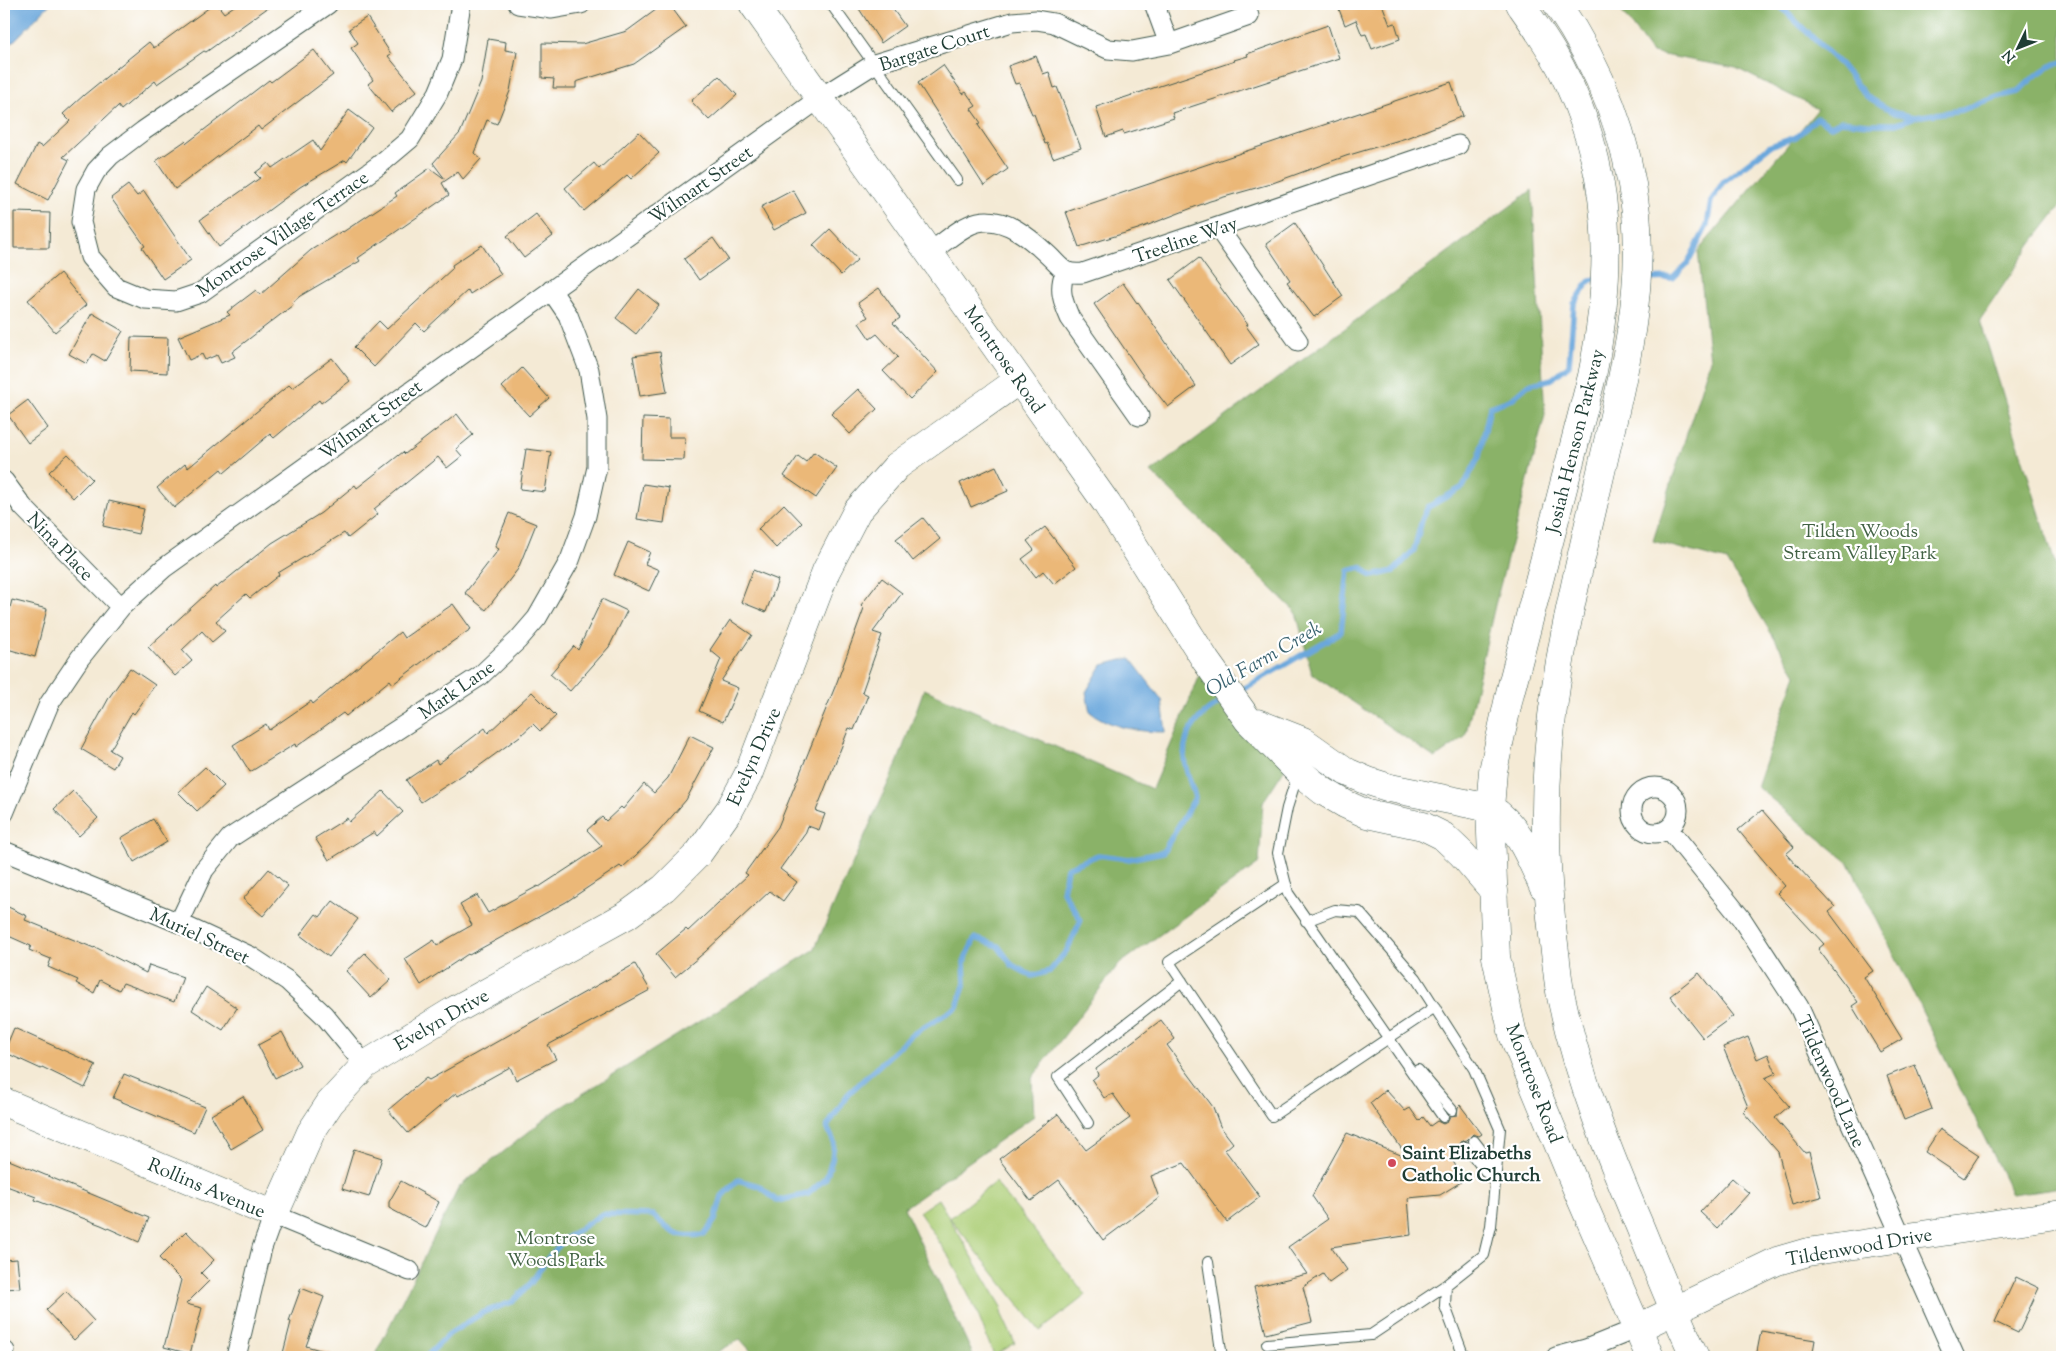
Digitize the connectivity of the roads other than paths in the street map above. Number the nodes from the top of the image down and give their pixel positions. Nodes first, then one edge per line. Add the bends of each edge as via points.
1 (328, 4) edge
2 (461, 4) edge
3 (518, 4) edge
4 (581, 4) edge
5 (753, 4) edge
6 (831, 4) edge
7 (1160, 4) edge
8 (1244, 4) edge
9 (1520, 4) edge
10 (1557, 4) edge
11 (1169, 44) junction
12 (874, 64) junction
13 (820, 99) junction
14 (1458, 145) dead end
15 (957, 180) dead end
16 (1218, 228) junction
17 (930, 253) junction
18 (1064, 272) junction
19 (551, 290) junction
20 (1298, 341) dead end
21 (1019, 380) junction
22 (1139, 416) dead end
23 (4, 481) edge
24 (121, 607) junction
25 (1248, 720) junction
26 (1299, 772) junction
27 (1490, 808) junction
28 (4, 813) edge
29 (1669, 829) dead end
30 (4, 851) edge
31 (1286, 884) junction
32 (1494, 891) junction
33 (1548, 898) junction
34 (1306, 921) junction
35 (179, 923) junction
36 (1182, 981) junction
37 (1435, 1008) junction
38 (1389, 1038) junction
39 (365, 1064) junction
40 (4, 1102) edge
41 (1452, 1110) dead end
42 (1443, 1117) dead end
43 (1088, 1123) dead end
44 (1496, 1168) junction
45 (1494, 1182) junction
46 (2062, 1214) edge
47 (274, 1215) junction
48 (1902, 1236) junction
49 (1208, 1262) dead end
50 (410, 1271) dead end
51 (1446, 1285) junction
52 (1674, 1310) junction
53 (1638, 1328) junction
54 (1266, 1344) dead end
55 (236, 1357) edge
56 (1222, 1357) edge
57 (1464, 1357) edge
58 (1556, 1357) edge
59 (1650, 1357) edge
60 (1695, 1357) edge
61 (1955, 1357) edge

1 - 2 street, Montrose Village Terrace via 143,131 96,171 86,189 81,222 90,257 116,286 145,299 176,301 200,293 378,166 410,139 438,94 452,58
3 - 4 street via 552,9
5 - 13 street, Montrose Road
6 - 12 lane
7 - 11 street via 1155,6
8 - 11 street, Bargate Court via 1249,16
9 - 27 street, Josiah Henson Parkway via 1560,66 1582,115 1602,191 1606,274 1600,338 1592,376 1510,693 1493,771
10 - 33 street, Josiah Henson Parkway via 1590,56 1614,114 1632,182 1637,243 1630,345 1556,680 1548,747
11 - 12 street, Bargate Court via 1132,51 1108,49 1054,23 1036,20 1012,22
12 - 13 street, Bargate Court
12 - 15 lane
13 - 17 street, Montrose Road
13 - 19 street, Wilmart Street
14 - 16 street, Treeline Way
16 - 18 street, Treeline Way via 1083,273
16 - 20 street
17 - 18 street via 977,222 996,221 1026,235
17 - 21 street, Montrose Road
18 - 22 street via 1061,289 1070,318
19 - 24 street, Wilmart Street via 164,568
19 - 35 street, Mark Lane via 568,315 589,370 598,467 586,516 570,560 537,618 480,676 230,838 204,870
21 - 25 street, Montrose Road via 1107,504 1206,661
21 - 39 street, Evelyn Drive via 897,466 857,511 826,572 748,775 730,809 698,854 664,888 627,915
23 - 24 street, Nina Place via 23,507
24 - 28 street, Wilmart Street via 80,658 49,704
25 - 26 street, Montrose Road
25 - 27 street via 1303,741 1347,772 1368,781
26 - 31 lane via 1287,808 1278,853
26 - 32 street, Montrose Road via 1352,807 1382,818 1423,826 1443,836
27 - 32 street, Josiah Henson Parkway
27 - 33 street via 1503,816 1522,842
29 - 48 street, Tildenwood Lane via 1741,918 1799,1007
30 - 35 street, Muriel Street
31 - 34 lane via 1288,893
31 - 36 lane via 1169,962
32 - 53 street, Montrose Road via 1496,957 1513,1035
33 - 52 street via 1561,998 1584,1083
34 - 37 lane via 1335,910 1359,912 1416,978
34 - 38 lane
35 - 39 street, Muriel Street via 250,956 288,981 324,1015
36 - 38 lane via 1272,1116
36 - 43 lane via 1058,1078
37 - 38 lane
37 - 44 lane via 1474,1069 1500,1129
38 - 41 lane
38 - 42 lane
39 - 47 street, Evelyn Drive via 330,1103 311,1132
40 - 47 street, Rollins Avenue
44 - 45 lane
44 - 45 lane via 1470,1144
45 - 51 lane via 1491,1226 1484,1255
46 - 48 street, Tildenwood Drive
47 - 50 street, Rollins Avenue
47 - 55 street via 262,1248
48 - 52 street, Tildenwood Drive via 1808,1252 1777,1261
48 - 61 street, Tildenwood Lane
49 - 56 lane
51 - 54 lane via 1371,1336
51 - 57 lane via 1445,1306
52 - 53 street, Tildenwood Drive
52 - 60 street
53 - 58 street, Tildenwood Drive
53 - 59 street, Montrose Road

